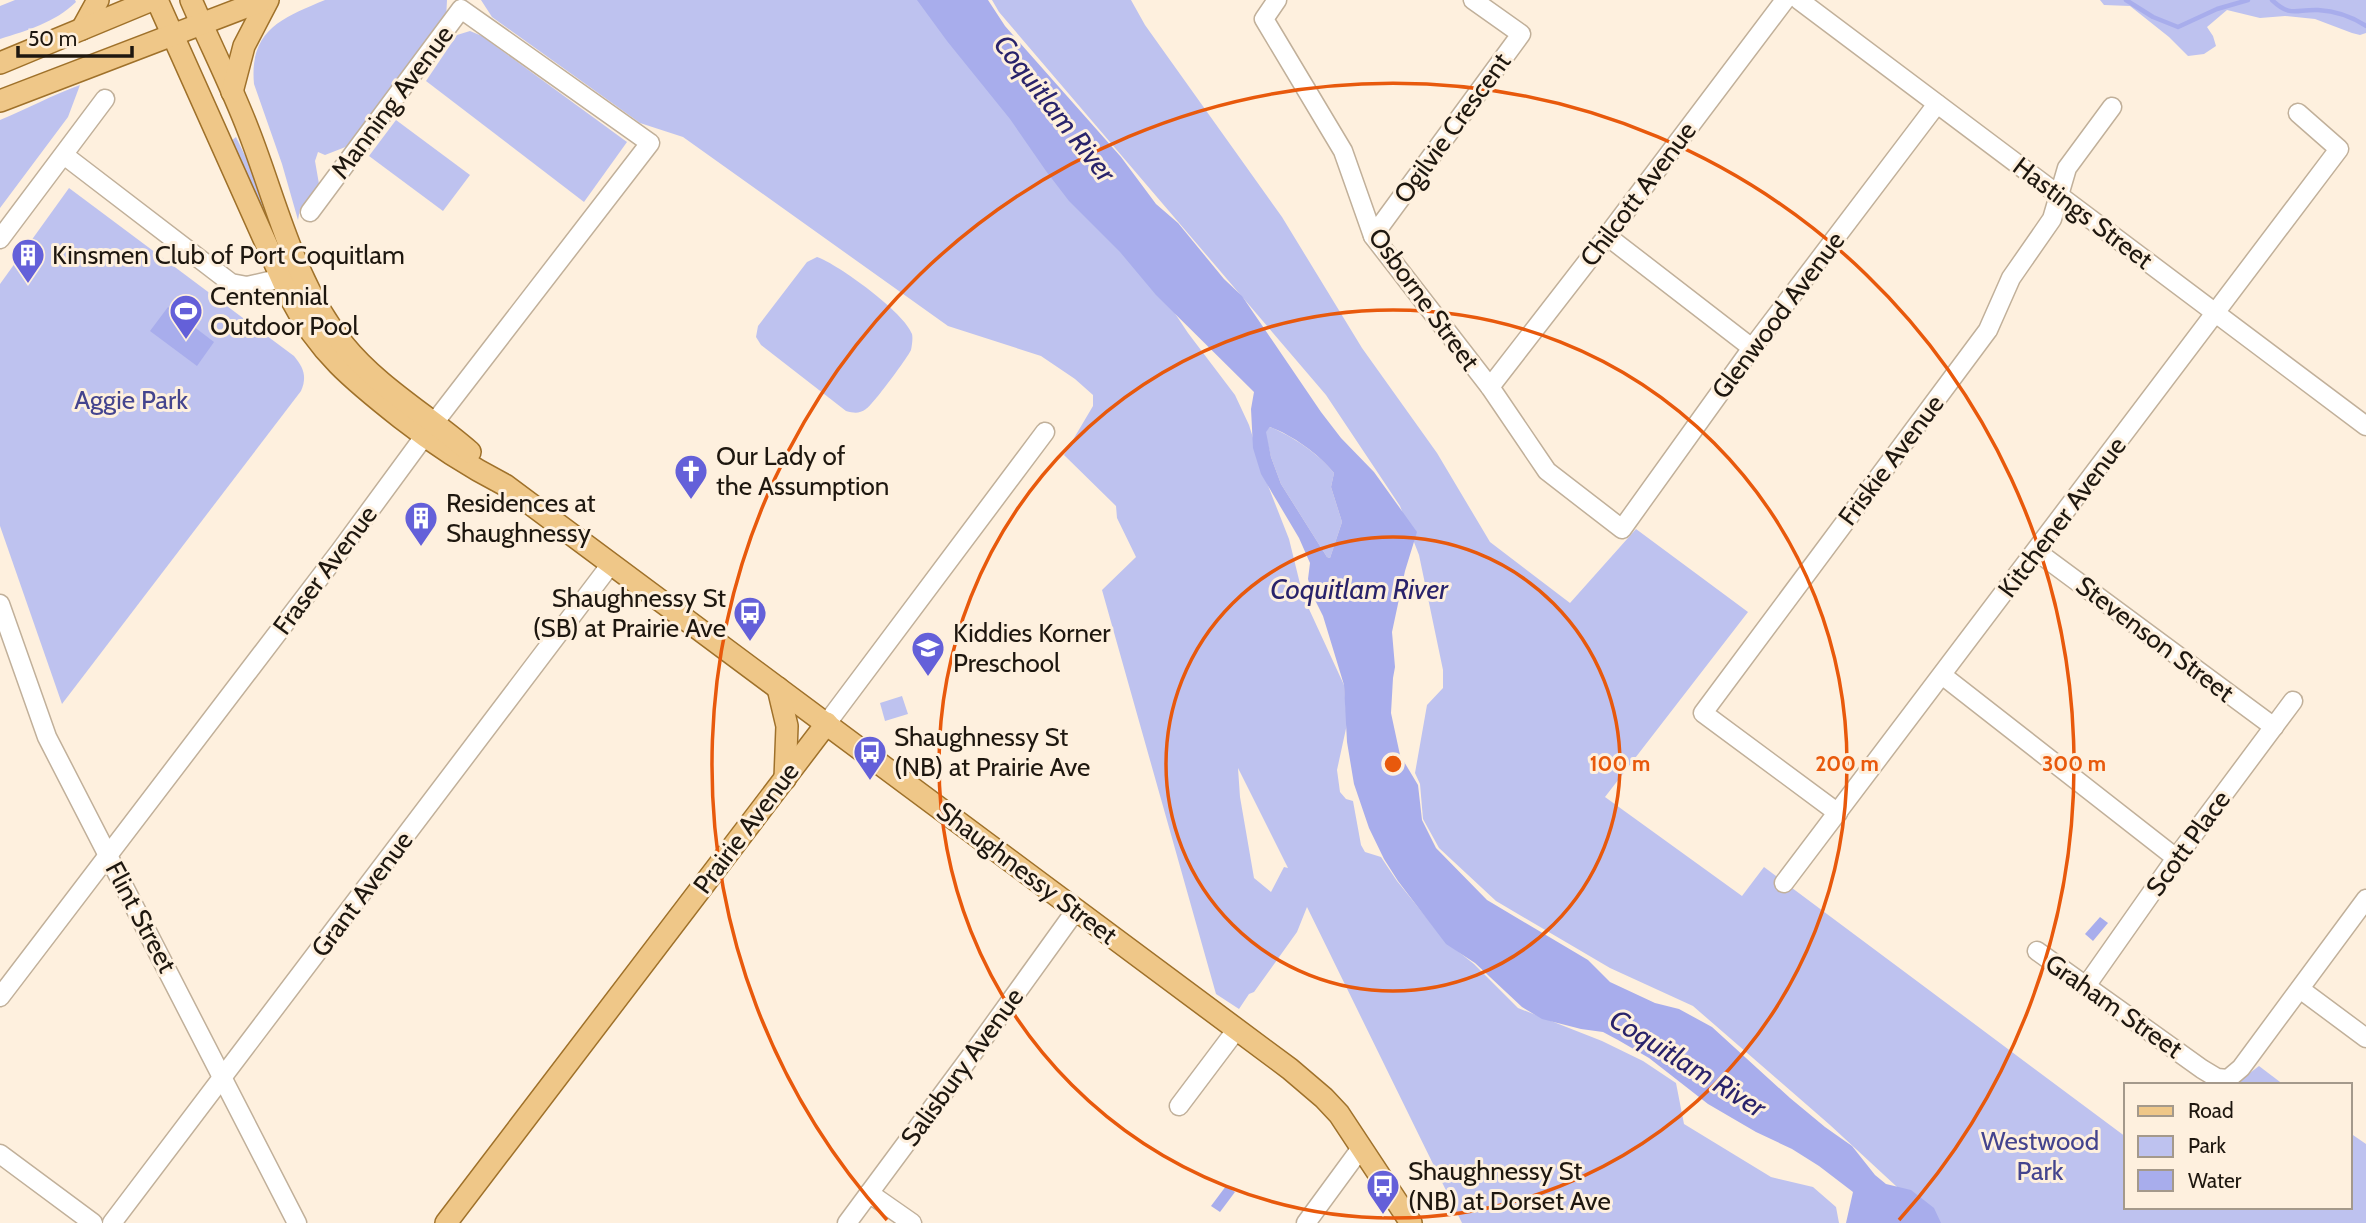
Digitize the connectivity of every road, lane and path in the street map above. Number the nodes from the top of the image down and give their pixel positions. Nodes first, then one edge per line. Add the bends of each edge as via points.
1 (98, 0) edge
2 (154, 0) edge
3 (191, 0) edge
4 (266, 0) edge
5 (1278, 0) edge
6 (1474, 0) edge
7 (1785, 0) edge
8 (1799, 0) edge
9 (201, 24) junction
10 (82, 29) junction
11 (172, 34) junction
12 (0, 63) edge
13 (232, 92) junction
14 (105, 99) dead end
15 (0, 101) edge
16 (1937, 104) junction
17 (2112, 107) dead end
18 (2298, 113) dead end
19 (650, 143) joint
20 (64, 155) junction
21 (2059, 195) junction
22 (310, 212) dead end
23 (1373, 236) junction
24 (1607, 236) junction
25 (0, 239) edge
26 (282, 278) junction
27 (2216, 313) junction
28 (1752, 348) junction
29 (1490, 387) junction
30 (2366, 426) edge
31 (430, 429) junction
32 (1045, 432) dead end
33 (1622, 529) joint
34 (2036, 551) junction
35 (611, 564) junction
36 (0, 604) edge
37 (4, 629) edge
38 (1942, 675) junction
39 (778, 688) junction
40 (2293, 701) dead end
41 (827, 723) junction
42 (2274, 727) junction
43 (785, 779) junction
44 (1838, 813) junction
45 (108, 855) junction
46 (2176, 858) junction
47 (1784, 883) dead end
48 (2366, 899) edge
49 (1076, 910) junction
50 (2037, 951) dead end
51 (2086, 986) junction
52 (2300, 989) junction
53 (0, 997) edge
54 (1237, 1029) junction
55 (2366, 1038) edge
56 (224, 1077) junction
57 (1179, 1106) dead end
58 (1362, 1148) junction
59 (0, 1154) edge
60 (869, 1193) junction
61 (93, 1223) edge
62 (112, 1223) edge
63 (297, 1223) edge
64 (446, 1223) edge
65 (847, 1223) edge
66 (912, 1223) edge
67 (1306, 1223) edge
68 (1411, 1223) edge

1 - 10 main road
2 - 10 main road
2 - 11 main road, Shaughnessy Street
3 - 9 main road, Shaughnessy Street
4 - 9 main road
4 - 13 main road via 244,46
5 - 23 street, Osborne Street via 1264,19 1343,151
6 - 23 street, Ogilvie Crescent via 1521,34
7 - 24 street, Chilcott Avenue
8 - 16 street, Hastings Street
9 - 11 main road
9 - 13 main road, Shaughnessy Street
10 - 12 main road
11 - 15 main road
11 - 26 main road, Shaughnessy Street
13 - 31 main road, Shaughnessy Street via 297,264 319,308 361,363
14 - 20 street
16 - 21 street, Hastings Street
16 - 28 street, Glenwood Avenue
17 - 21 street, Friskie Avenue via 2067,168
18 - 27 street, Kitchener Avenue via 2339,149
19 - 22 street, Manning Avenue via 461,9
19 - 31 street, Fraser Avenue
20 - 25 street
20 - 26 street via 231,283 247,286
21 - 27 street, Hastings Street
21 - 44 street, Friskie Avenue via 2052,219 2011,278 1988,330 1703,713
23 - 29 street, Osborne Street
24 - 28 street
24 - 29 street, Chilcott Avenue
26 - 31 main road, Shaughnessy Street via 305,324 337,365 374,397
27 - 30 street, Hastings Street
27 - 34 street, Kitchener Avenue
28 - 33 street, Glenwood Avenue
29 - 33 street, Osborne Street via 1547,471
31 - 35 main road, Shaughnessy Street via 461,460 505,485
31 - 45 street, Fraser Avenue
32 - 41 street, Prairie Avenue
34 - 38 street, Kitchener Avenue
34 - 42 street, Stevenson Street
35 - 39 main road, Shaughnessy Street
35 - 56 street, Grant Avenue
36 - 37 street, Flint Street
37 - 45 street, Flint Street via 47,737
38 - 44 street, Kitchener Avenue
38 - 46 street
39 - 41 main road, Shaughnessy Street
39 - 43 main road via 787,726
40 - 42 street, Scott Place
41 - 43 main road, Prairie Avenue
41 - 49 main road, Shaughnessy Street
42 - 46 street, Scott Place
43 - 64 main road, Prairie Avenue
44 - 47 street, Kitchener Avenue
45 - 53 street, Fraser Avenue
45 - 56 street, Flint Street
46 - 51 street, Scott Place
48 - 52 street
49 - 54 main road, Shaughnessy Street
49 - 60 street, Salisbury Avenue
50 - 51 street, Graham Street
51 - 52 street, Graham Street via 2203,1069 2228,1079
52 - 55 street
54 - 57 street
54 - 58 main road, Shaughnessy Street via 1324,1098
56 - 62 street, Grant Avenue
56 - 63 street, Flint Street
58 - 67 street
58 - 68 main road, Shaughnessy Street
59 - 61 street
60 - 65 street, Salisbury Avenue
60 - 66 street

